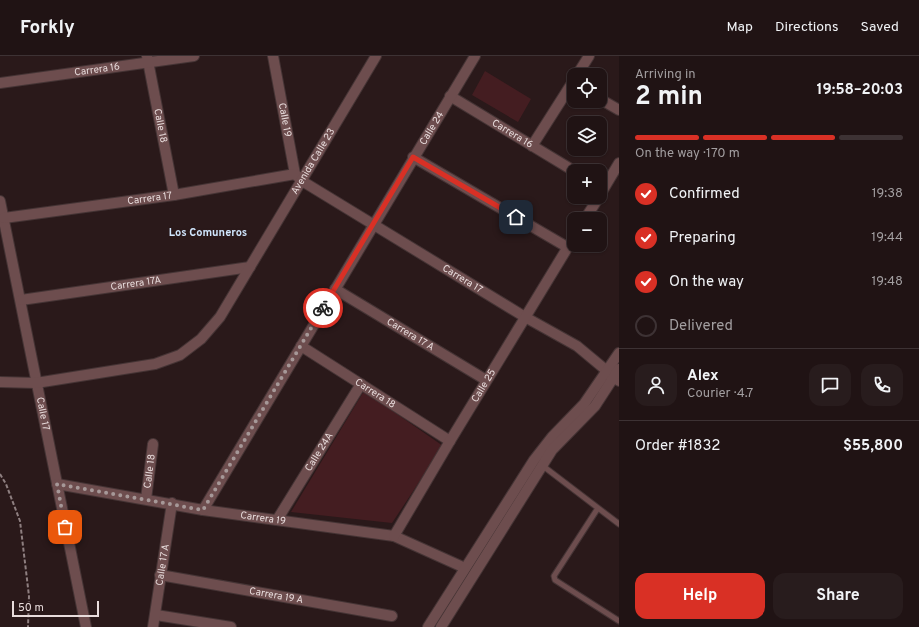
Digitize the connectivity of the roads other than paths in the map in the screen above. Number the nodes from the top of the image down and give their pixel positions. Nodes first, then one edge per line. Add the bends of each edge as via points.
1 (194, 56) edge
2 (273, 56) edge
3 (376, 56) edge
4 (475, 56) edge
5 (589, 56) edge
6 (147, 59) edge
7 (582, 68) edge
8 (0, 83) edge
9 (567, 92) edge
10 (450, 96) junction
11 (607, 103) edge
12 (619, 110) edge
13 (532, 146) junction
14 (413, 157) junction
15 (619, 163) edge
16 (567, 167) edge
17 (298, 177) junction
18 (607, 182) edge
19 (174, 195) junction
20 (0, 201) edge
21 (4, 218) junction
22 (374, 224) junction
23 (567, 246) edge
24 (567, 249) edge
25 (250, 267) junction
26 (335, 289) junction
27 (21, 300) junction
28 (525, 317) junction
29 (301, 346) junction
30 (619, 353) edge
31 (615, 375) edge
32 (486, 380) junction
33 (0, 382) edge
34 (36, 383) junction
35 (361, 384) junction
36 (450, 441) junction
37 (153, 444) dead end
38 (543, 466) junction
39 (57, 484) junction
40 (146, 499) junction
41 (172, 503) junction
42 (598, 508) junction
43 (203, 510) junction
44 (277, 520) junction
45 (619, 524) edge
46 (394, 536) junction
47 (465, 568) junction
48 (160, 575) junction
49 (156, 615) junction
50 (392, 616) dead end
51 (619, 620) edge
52 (86, 627) edge
53 (153, 627) edge
54 (231, 627) edge
55 (428, 627) edge
56 (441, 627) edge

1 - 6 street, Carrera 16
2 - 17 street, Calle 19
3 - 17 street, Avenida Calle 23
4 - 10 street, Calle 24
5 - 7 street
6 - 8 street, Carrera 16
6 - 19 street, Calle 18
9 - 13 street
10 - 13 street, Carrera 16
10 - 14 street, Calle 24
11 - 12 street
13 - 16 street, Carrera 16
14 - 22 street, Calle 24
14 - 23 street
15 - 18 street
17 - 19 street, Carrera 17
17 - 22 street, Carrera 17
17 - 25 street, Avenida Calle 23
19 - 21 street, Carrera 17
20 - 21 street, Calle 17
21 - 27 street, Calle 17
22 - 26 street, Calle 24
22 - 28 street, Carrera 17
24 - 28 street, Calle 25
25 - 27 street, Carrera 17A
25 - 34 street via 220,317 201,339 180,355 155,364
26 - 29 street, Calle 24
26 - 32 street, Carrera 17 A
27 - 34 street, Calle 17
28 - 31 street, Carrera 17 via 577,346
28 - 32 street, Calle 25
29 - 35 street, Carrera 18
29 - 43 street, Calle 24
30 - 31 street
31 - 38 street via 595,406 552,450
31 - 47 street via 552,437 534,460
32 - 36 street, Calle 25
33 - 34 street
34 - 39 street, Calle 17
35 - 36 street, Carrera 18
35 - 44 street, Calle 24A
36 - 46 street, Calle 25
37 - 40 street, Calle 18
38 - 42 lane
38 - 56 street
39 - 40 street, Carrera 19
39 - 52 street, Calle 17
40 - 41 street, Carrera 19
41 - 43 street, Carrera 19
41 - 48 street, Calle 17 A
42 - 45 lane
42 - 51 lane via 554,576 555,580
43 - 44 street, Carrera 19
44 - 46 street, Carrera 19
46 - 47 street, Carrera 19
47 - 55 street
48 - 49 street, Calle 17 A
48 - 50 street, Carrera 19 A
49 - 53 street, Calle 17 A
49 - 54 street

